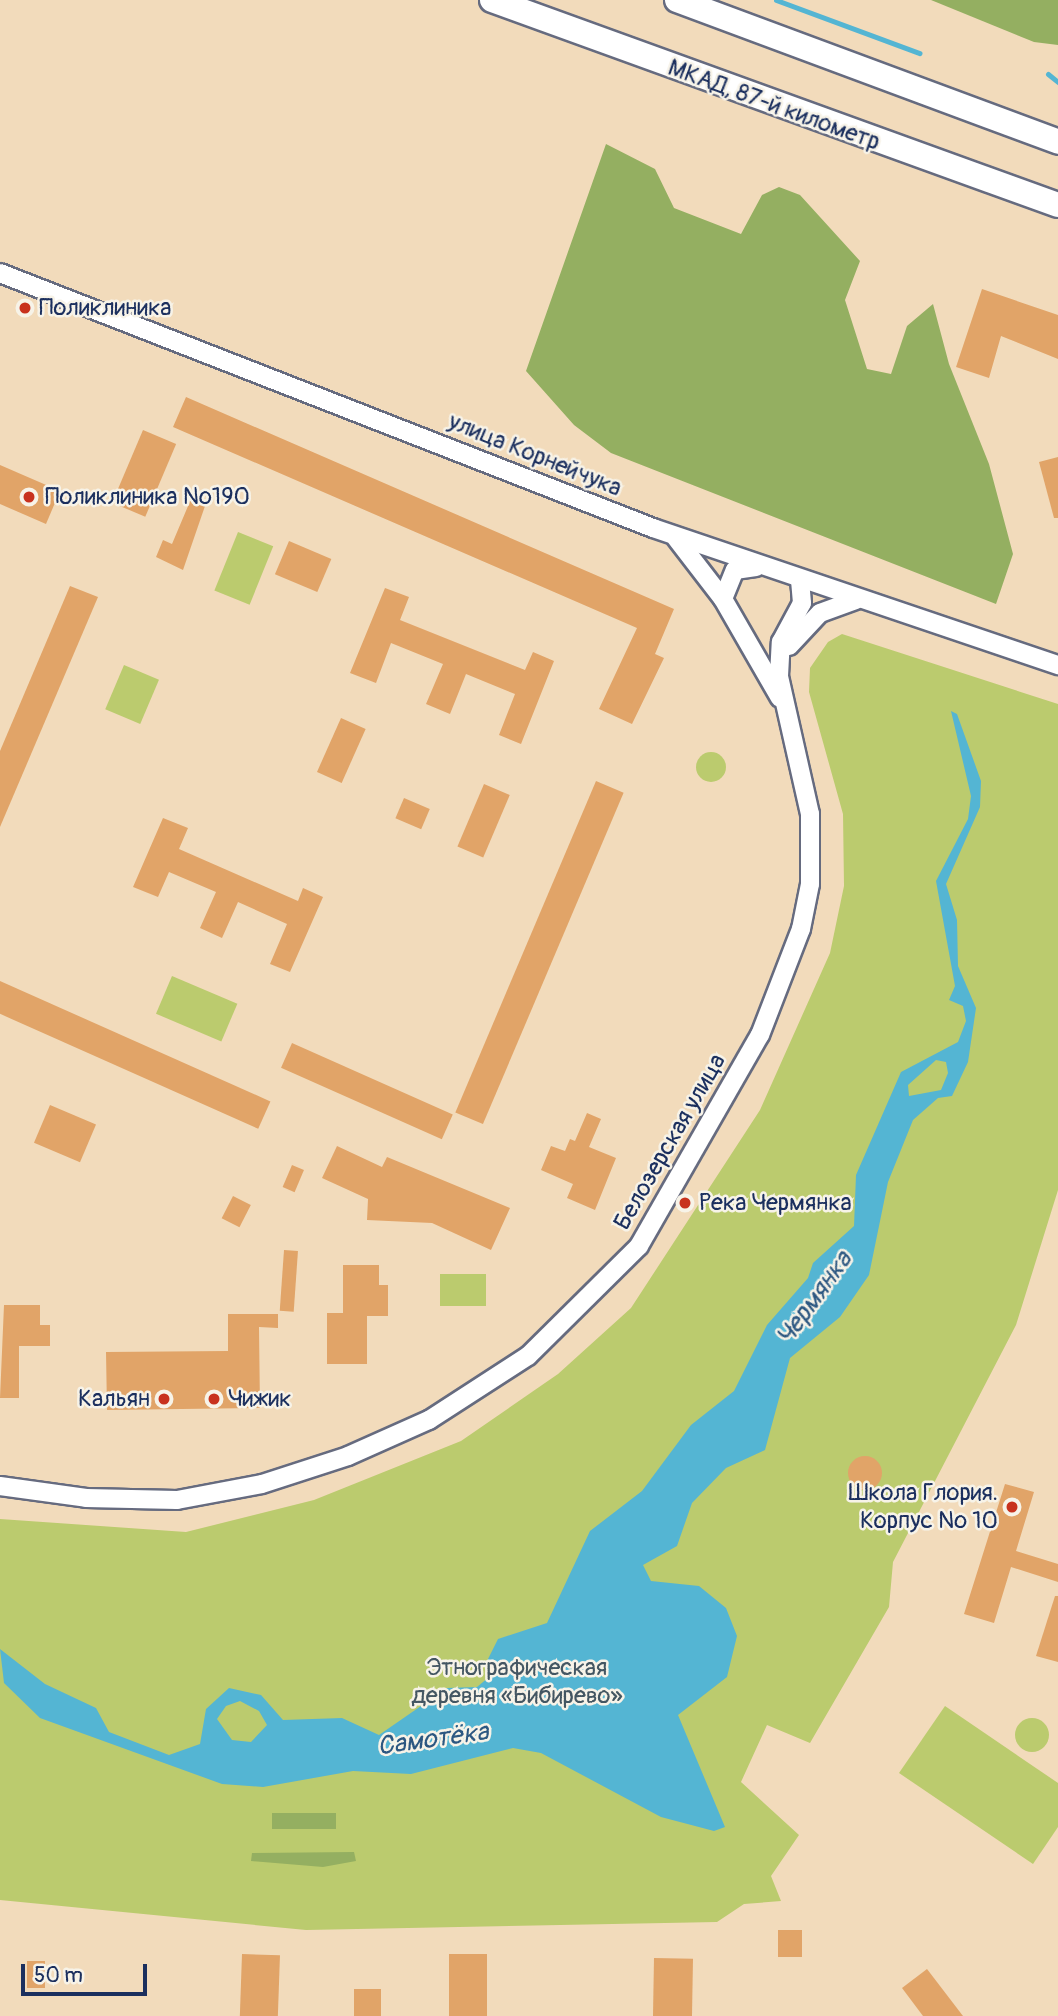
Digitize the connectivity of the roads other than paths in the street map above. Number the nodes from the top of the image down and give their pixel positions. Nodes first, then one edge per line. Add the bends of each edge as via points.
1 (492, 0) edge
2 (677, 0) edge
3 (1058, 142) edge
4 (1058, 205) edge
5 (0, 273) edge
6 (673, 535) junction
7 (758, 567) junction
8 (800, 582) junction
9 (723, 598) junction
10 (856, 600) junction
11 (780, 663) junction
12 (1058, 665) edge
13 (779, 698) junction
14 (0, 1486) edge

1 - 4 highway, МКАД, 87-й километр
2 - 3 highway
5 - 6 street, улица Корнейчука
6 - 7 street, улица Корнейчука
6 - 9 street, Белозерская улица
7 - 8 street, улица Корнейчука
7 - 9 street via 735,570
8 - 10 street, улица Корнейчука
8 - 11 street, Белозерская улица via 802,603 781,642
9 - 13 street, Белозерская улица
10 - 11 street via 820,613
10 - 12 street, улица Корнейчука
11 - 13 street, Белозерская улица
13 - 14 street, Белозерская улица via 799,753 812,834 810,884 789,974 686,1172 639,1246 579,1312 528,1356 429,1420 273,1480 144,1502

